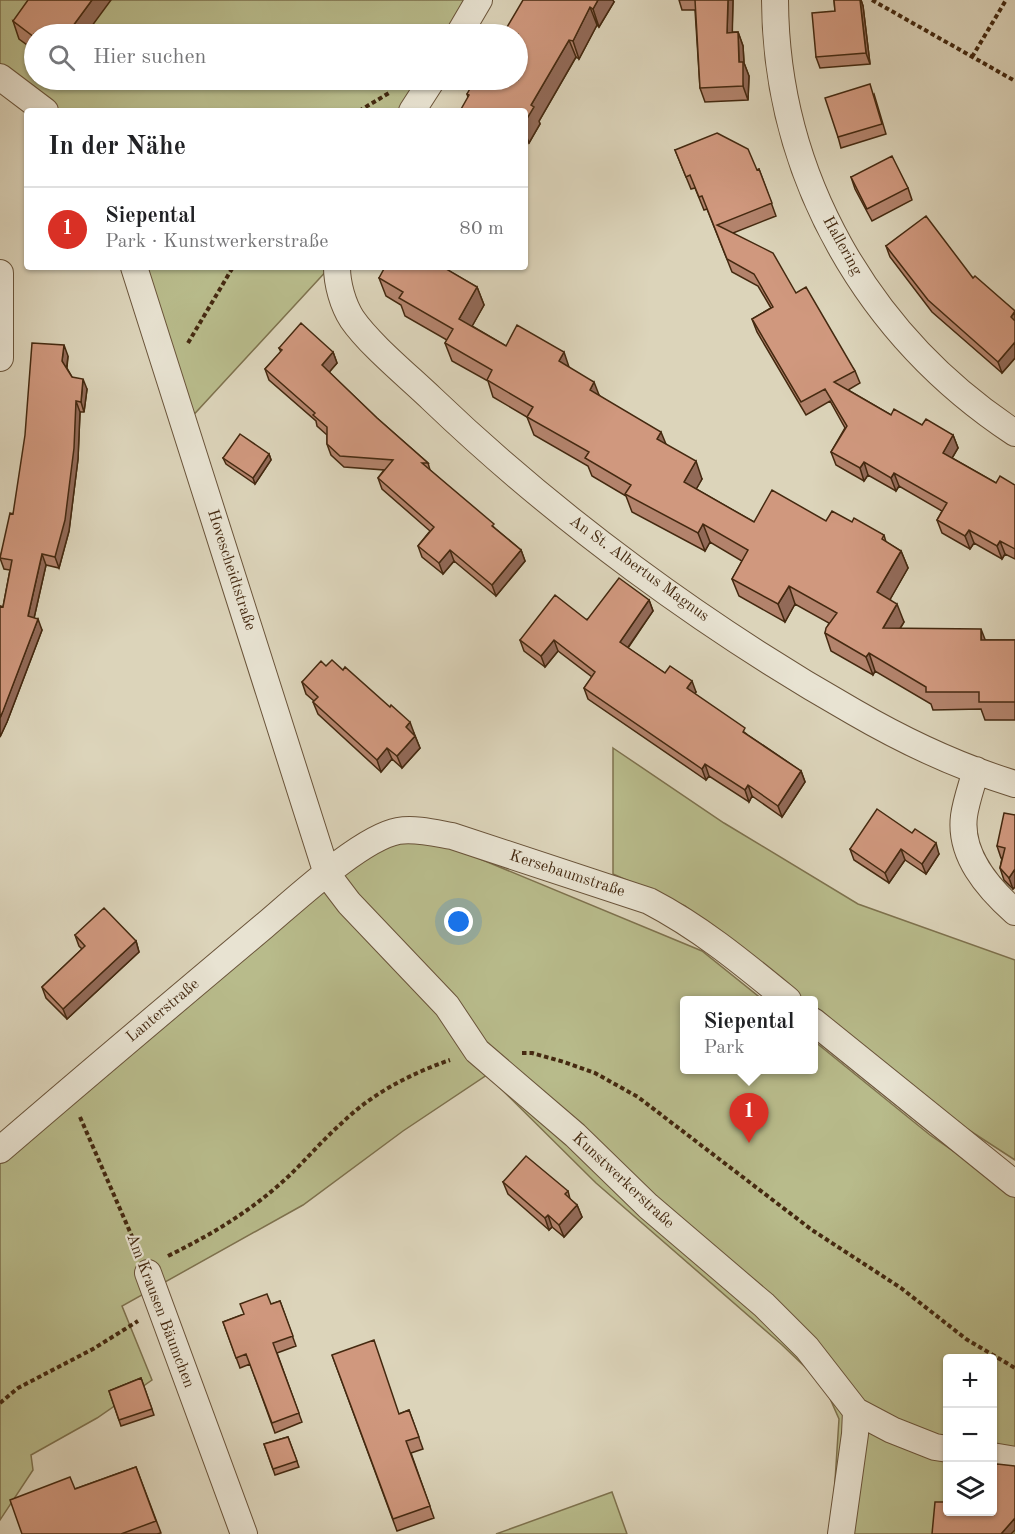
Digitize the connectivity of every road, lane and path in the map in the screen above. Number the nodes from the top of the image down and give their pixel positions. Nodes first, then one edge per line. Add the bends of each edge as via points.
1 (479, 0) edge
2 (775, 0) edge
3 (872, 0) edge
4 (1006, 0) edge
5 (465, 24) edge
6 (972, 57) junction
7 (0, 77) edge
8 (1015, 81) edge
9 (426, 90) edge
10 (41, 108) edge
11 (414, 108) edge
12 (135, 270) edge
13 (231, 270) edge
14 (338, 270) edge
15 (0, 273) edge
16 (0, 358) edge
17 (167, 370) junction
18 (1015, 433) edge
19 (976, 770) junction
20 (1015, 784) edge
21 (327, 874) junction
22 (1015, 912) edge
23 (783, 996) edge
24 (818, 1025) edge
25 (69, 1090) junction
26 (0, 1150) edge
27 (1015, 1184) edge
28 (148, 1273) joint
29 (160, 1307) junction
30 (0, 1403) edge
31 (855, 1411) junction
32 (943, 1448) edge
33 (997, 1457) edge
34 (1015, 1460) edge
35 (244, 1534) edge
36 (841, 1534) edge

1 - 5 street
2 - 18 street, Hallering via 780,75 790,123 804,169 839,245 862,283 914,348 962,394
3 - 6 path
4 - 6 path
6 - 8 path
7 - 10 street
9 - 11 street
12 - 17 street, Hovescheidtstraße
13 - 17 path via 192,337
14 - 19 street, An St. Albertus Magnus via 352,319 377,347 464,430 580,527 702,616 854,713
15 - 16 street
17 - 21 street, Hovescheidtstraße
19 - 20 street, An St. Albertus Magnus
19 - 22 street via 964,817 965,843 978,871
21 - 23 street, Kersebaumstraße via 376,839 398,831 452,836 650,901 710,938
21 - 25 street, Lanterstraße
21 - 31 street, Kunstwerkerstraße via 349,903 447,1006 477,1051 764,1305 807,1348
24 - 27 street
25 - 26 street, Lanterstraße
25 - 28 path, Am Krausen Bäumchen
28 - 29 street, Am Krausen Bäumchen
29 - 30 path via 93,1350 18,1388
29 - 35 street, Am Krausen Bäumchen
31 - 32 street, Kunstwerkerstraße via 892,1430
31 - 36 street
33 - 34 street

